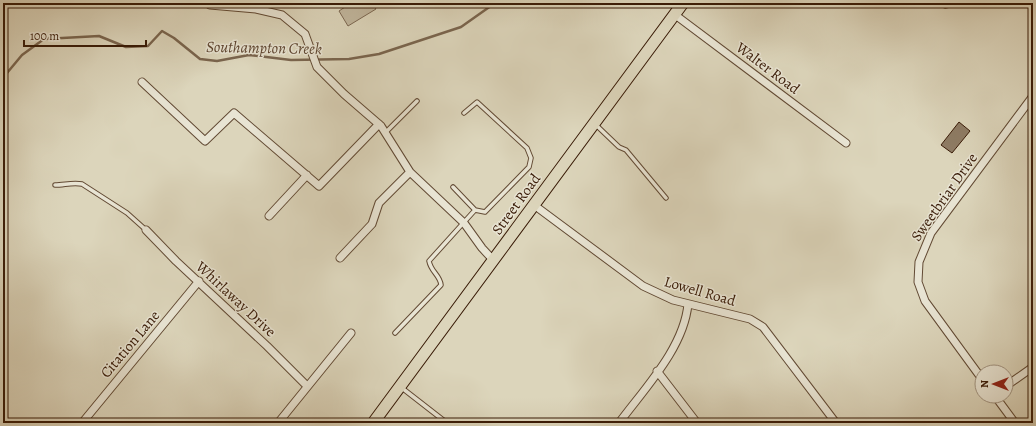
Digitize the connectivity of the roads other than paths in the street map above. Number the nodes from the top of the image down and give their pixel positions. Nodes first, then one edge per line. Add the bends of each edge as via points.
1 (207, 3) edge
2 (237, 3) edge
3 (683, 3) edge
4 (940, 3) edge
5 (958, 3) edge
6 (244, 8) junction
7 (674, 14) junction
8 (142, 82) dead end
9 (1033, 96) edge
10 (417, 101) dead end
11 (464, 113) dead end
12 (379, 124) junction
13 (595, 124) junction
14 (385, 133) junction
15 (846, 143) dead end
16 (410, 172) junction
17 (307, 175) junction
18 (55, 185) dead end
19 (453, 187) dead end
20 (666, 198) dead end
21 (534, 205) junction
22 (475, 210) junction
23 (269, 216) dead end
24 (464, 223) junction
25 (146, 230) joint
26 (340, 258) dead end
27 (494, 260) junction
28 (198, 281) junction
29 (688, 304) junction
30 (351, 333) dead end
31 (395, 333) dead end
32 (1033, 366) edge
33 (974, 368) edge
34 (658, 371) junction
35 (1014, 380) edge
36 (307, 386) junction
37 (400, 387) junction
38 (1001, 404) edge
39 (82, 423) edge
40 (278, 423) edge
41 (373, 423) edge
42 (447, 423) edge
43 (619, 423) edge
44 (697, 423) edge
45 (836, 423) edge
46 (1015, 423) edge

1 - 6 street
2 - 6 lane
3 - 7 main road, Street Road
4 - 5 lane via 945,6
6 - 12 street via 282,15 305,34 316,67
7 - 13 main road, Street Road
7 - 15 street, Walter Road
8 - 17 street via 206,141 234,113
9 - 33 street, Sweetbriar Drive via 931,233 919,262 918,282 925,301
10 - 14 lane
11 - 22 lane via 477,102 527,148 531,158 529,167 485,212
12 - 14 street
12 - 17 street via 319,186
13 - 20 lane via 619,147 626,150
13 - 21 main road, Street Road
14 - 16 street
16 - 24 street
16 - 26 street via 379,203 372,224
17 - 23 street
18 - 25 lane via 74,182 82,184 127,213
19 - 22 lane
21 - 27 main road, Street Road
21 - 29 street, Lowell Road via 643,286 662,296
22 - 24 lane
24 - 27 street
24 - 31 lane via 429,262 431,270 440,279 439,289
25 - 28 street, Whirlaway Drive
27 - 37 main road, Street Road
28 - 36 street, Whirlaway Drive
28 - 39 street, Citation Lane
29 - 34 street via 685,322 676,344
29 - 45 street, Lowell Road via 750,319 763,327
30 - 36 street
32 - 35 street
34 - 43 street
34 - 44 street
36 - 40 street
37 - 41 main road, Street Road
37 - 42 lane
38 - 46 street

